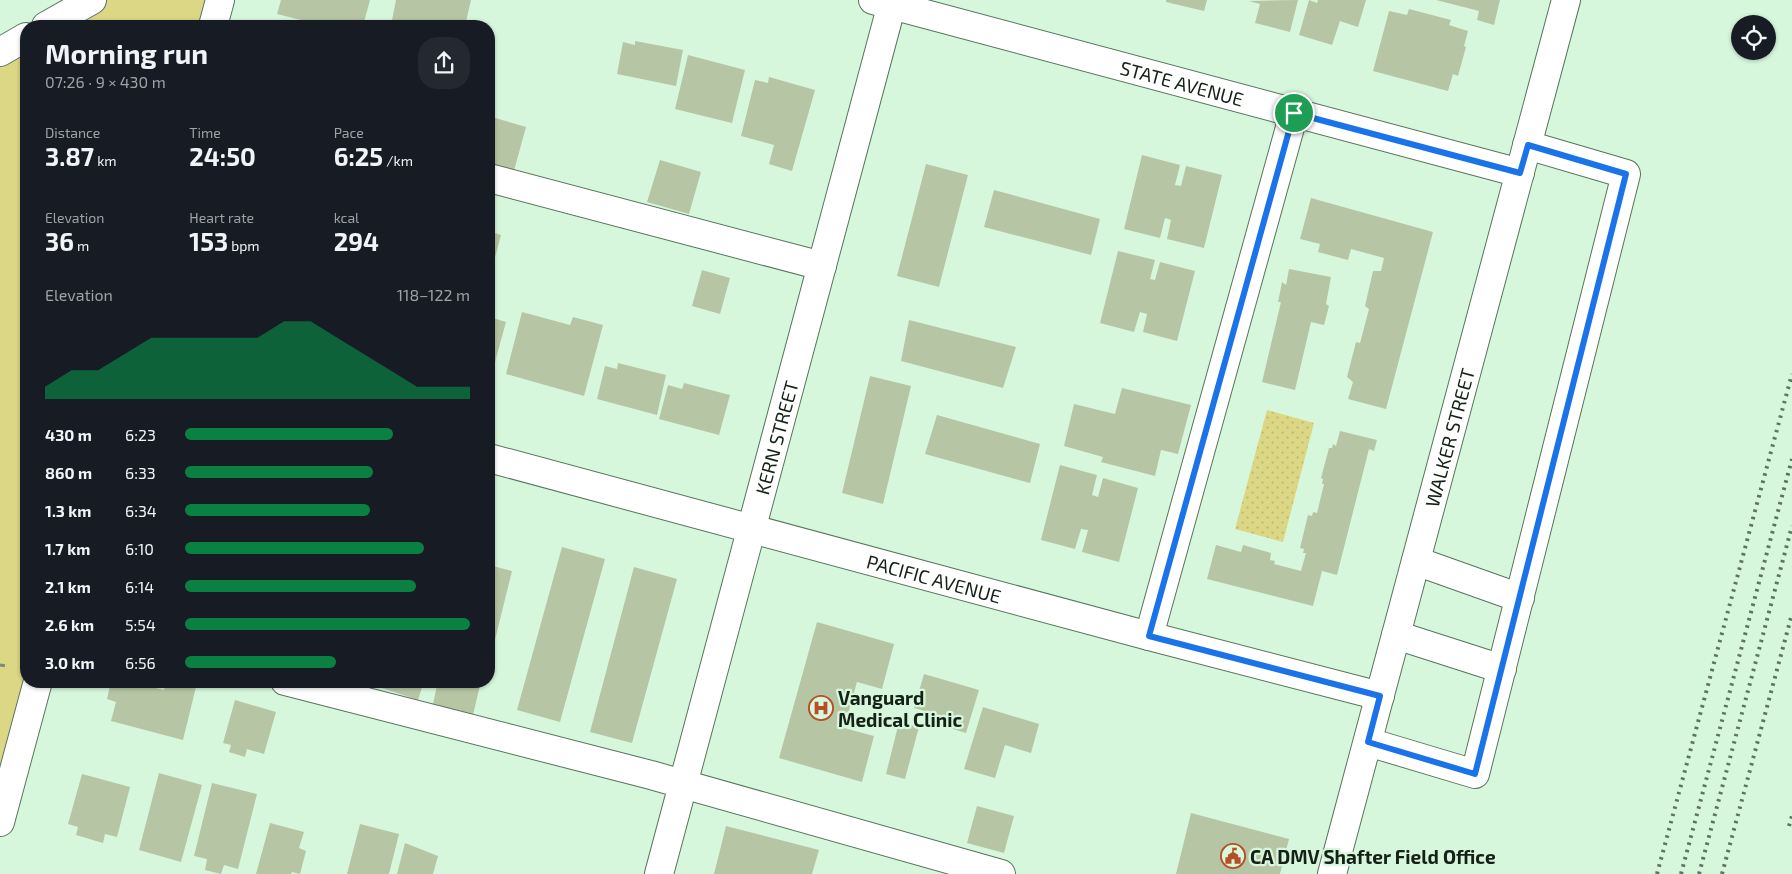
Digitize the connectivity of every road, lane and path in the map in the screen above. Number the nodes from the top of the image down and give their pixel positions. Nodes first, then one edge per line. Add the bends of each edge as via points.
1 (92, 0) edge
2 (220, 0) edge
3 (1566, 0) edge
4 (886, 2) edge
5 (57, 20) edge
6 (215, 20) edge
7 (20, 40) edge
8 (0, 52) edge
9 (1294, 113) junction
10 (1528, 145) junction
11 (1520, 173) junction
12 (495, 180) edge
13 (822, 266) junction
14 (495, 460) edge
15 (752, 528) junction
16 (1416, 561) junction
17 (1520, 598) junction
18 (1396, 635) junction
19 (1149, 636) junction
20 (0, 665) edge
21 (6, 666) dead end
22 (1502, 669) junction
23 (36, 688) edge
24 (312, 688) edge
25 (1380, 696) junction
26 (1368, 742) junction
27 (683, 784) junction
28 (0, 822) edge
29 (1339, 872) edge
30 (659, 874) edge
31 (1001, 874) edge

1 - 5 street
2 - 6 street
3 - 10 street, WALKER STREET
4 - 9 street, STATE AVENUE
4 - 13 street, KERN STREET
7 - 8 street
9 - 11 street, STATE AVENUE
9 - 19 street
10 - 11 street, WALKER STREET
10 - 17 street via 1626,174
11 - 16 street, WALKER STREET
12 - 13 street
13 - 15 street, KERN STREET
14 - 15 street, PACIFIC AVENUE
15 - 19 street, PACIFIC AVENUE
15 - 27 street, KERN STREET
16 - 17 street
16 - 18 street, WALKER STREET
17 - 22 street
18 - 22 street
18 - 25 street, WALKER STREET
19 - 25 street, PACIFIC AVENUE
20 - 21 path
22 - 26 street via 1475,774
23 - 28 street
24 - 27 street
25 - 26 street, WALKER STREET
26 - 29 street, WALKER STREET
27 - 30 street, KERN STREET
27 - 31 street

